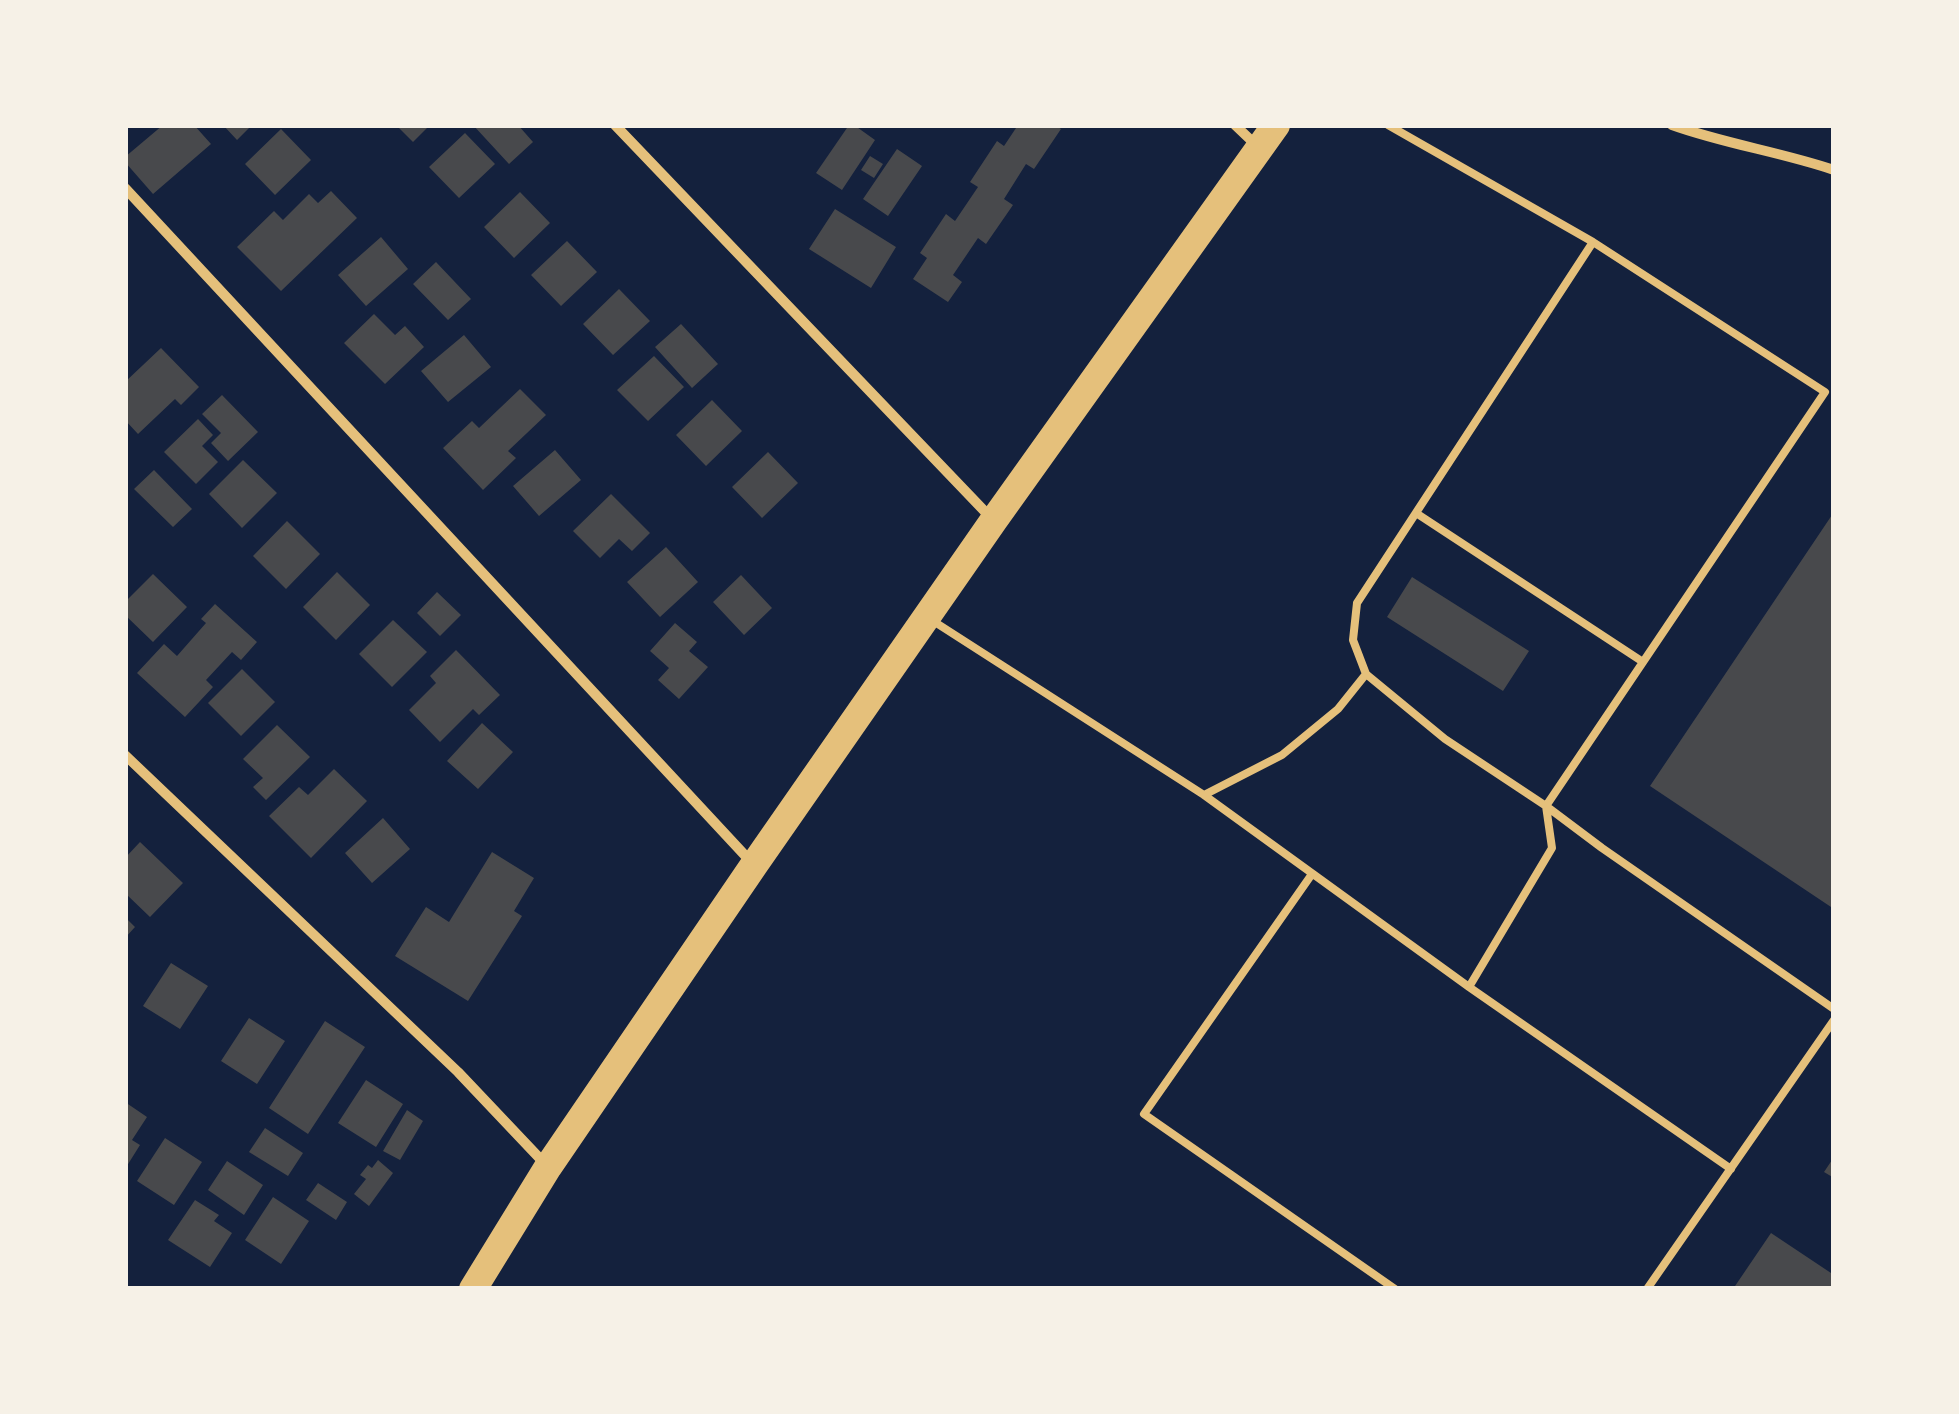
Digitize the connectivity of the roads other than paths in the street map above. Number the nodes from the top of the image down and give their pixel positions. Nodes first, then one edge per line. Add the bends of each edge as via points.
1 (615, 125) edge
2 (1235, 125) edge
3 (1276, 125) edge
4 (1388, 125) edge
5 (1672, 125) edge
6 (1260, 149) junction
7 (1834, 170) edge
8 (125, 188) edge
9 (1593, 242) junction
10 (1830, 395) edge
11 (1416, 513) junction
12 (994, 520) junction
13 (926, 616) junction
14 (1643, 662) junction
15 (1366, 674) junction
16 (125, 755) edge
17 (1204, 796) junction
18 (1546, 806) junction
19 (754, 865) junction
20 (1312, 874) junction
21 (1469, 987) junction
22 (1834, 1009) edge
23 (1834, 1020) edge
24 (548, 1166) junction
25 (1731, 1168) junction
26 (473, 1289) edge
27 (1394, 1289) edge
28 (1647, 1289) edge

1 - 12 street
2 - 6 street
3 - 6 highway
4 - 9 lane
5 - 7 street
6 - 12 highway
8 - 19 street
9 - 10 lane
9 - 11 lane
10 - 14 lane
11 - 14 lane
11 - 15 lane via 1357,603 1353,640
12 - 13 highway
13 - 17 lane
13 - 19 highway
14 - 18 lane
15 - 17 lane via 1338,709 1282,755
15 - 18 lane
16 - 24 street
17 - 20 lane
18 - 21 lane via 1552,848
18 - 22 lane
19 - 24 highway
20 - 21 lane
20 - 27 lane via 1144,1114
21 - 25 lane
23 - 25 lane
24 - 26 highway
25 - 28 lane

